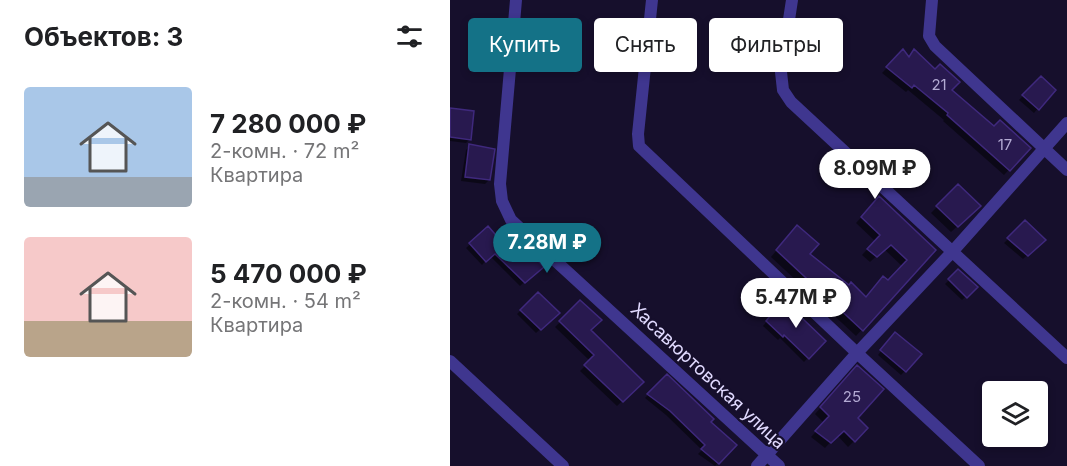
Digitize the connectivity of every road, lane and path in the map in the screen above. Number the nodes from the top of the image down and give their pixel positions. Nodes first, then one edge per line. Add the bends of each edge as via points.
1 (516, 0) edge
2 (652, 0) edge
3 (792, 0) edge
4 (932, 0) edge
5 (1067, 123) edge
6 (1044, 149) junction
7 (1067, 170) edge
8 (952, 251) junction
9 (856, 353) junction
10 (1067, 358) edge
11 (450, 362) edge
12 (768, 455) junction
13 (562, 466) edge
14 (757, 466) edge
15 (779, 466) edge
16 (979, 466) edge

1 - 12 street, Хасавюртовская улица via 500,184 502,201 511,220
2 - 9 street via 639,146
3 - 8 street via 781,72 783,90 791,102
4 - 6 street via 929,36 935,46
5 - 6 street
6 - 7 street
6 - 8 street
8 - 9 street
8 - 10 street
9 - 12 street
9 - 16 street
11 - 13 street
12 - 14 street
12 - 15 street, Хасавюртовская улица

